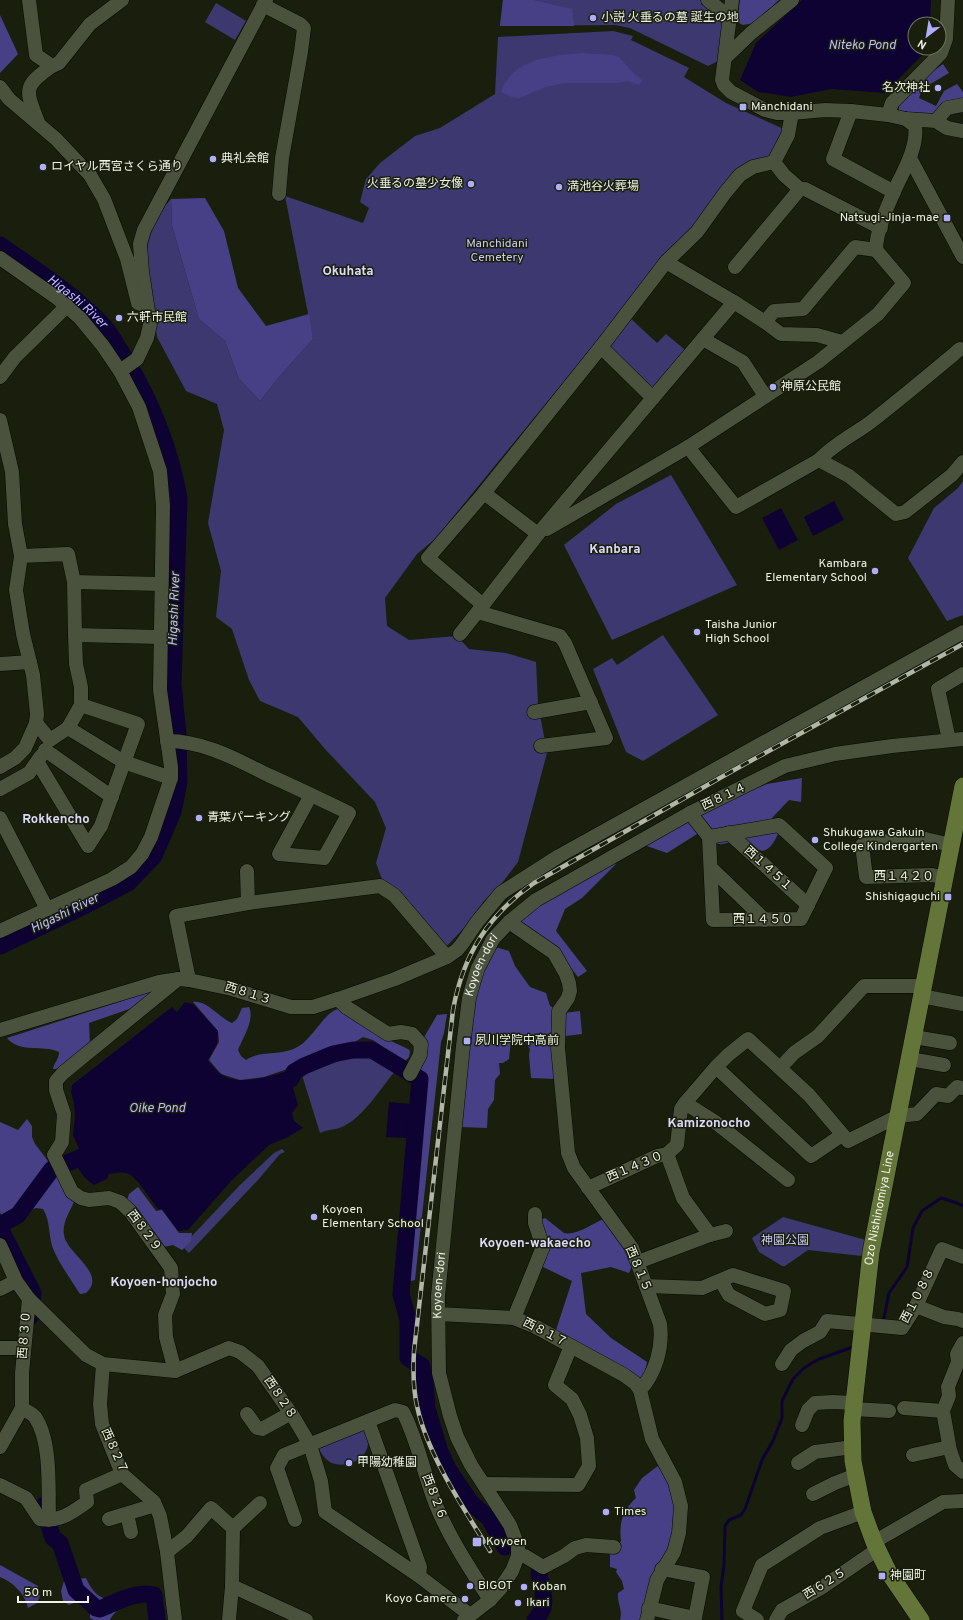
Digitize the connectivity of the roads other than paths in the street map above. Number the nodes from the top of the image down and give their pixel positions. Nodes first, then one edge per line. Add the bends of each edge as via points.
1 (29, 0) edge
2 (122, 0) edge
3 (708, 0) edge
4 (732, 0) edge
5 (792, 0) edge
6 (948, 0) edge
7 (265, 3) edge
8 (730, 18) junction
9 (726, 57) junction
10 (52, 66) junction
11 (0, 87) edge
12 (963, 105) edge
13 (851, 111) junction
14 (792, 113) junction
15 (888, 115) junction
16 (906, 119) junction
17 (936, 122) junction
18 (39, 124) junction
19 (963, 131) edge
20 (910, 158) junction
21 (774, 162) junction
22 (800, 189) junction
23 (894, 192) junction
24 (279, 194) dead end
25 (881, 228) junction
26 (960, 245) edge
27 (876, 250) junction
28 (963, 257) edge
29 (0, 258) edge
30 (666, 262) junction
31 (735, 268) dead end
32 (734, 302) junction
33 (67, 306) junction
34 (147, 306) junction
35 (765, 322) junction
36 (703, 339) junction
37 (842, 342) junction
38 (601, 347) junction
39 (960, 348) dead end
40 (127, 367) junction
41 (0, 377) edge
42 (766, 396) junction
43 (653, 398) junction
44 (0, 420) edge
45 (688, 447) junction
46 (819, 460) junction
47 (963, 462) edge
48 (484, 493) junction
49 (538, 534) junction
50 (21, 556) junction
51 (74, 582) junction
52 (161, 584) junction
53 (481, 608) junction
54 (963, 632) edge
55 (460, 634) dead end
56 (75, 635) junction
57 (160, 637) junction
58 (30, 662) junction
59 (0, 664) edge
60 (963, 674) edge
61 (591, 702) junction
62 (81, 705) junction
63 (534, 712) dead end
64 (36, 723) junction
65 (68, 728) junction
66 (963, 739) edge
67 (949, 740) junction
68 (167, 741) junction
69 (47, 745) junction
70 (541, 746) dead end
71 (124, 762) junction
72 (38, 763) junction
73 (0, 767) edge
74 (171, 778) junction
75 (963, 786) edge
76 (0, 788) edge
77 (311, 795) junction
78 (112, 797) junction
79 (690, 813) junction
80 (0, 818) edge
81 (729, 833) junction
82 (709, 837) junction
83 (951, 845) junction
84 (711, 868) junction
85 (247, 870) dead end
86 (945, 878) junction
87 (248, 903) junction
88 (808, 905) junction
89 (47, 910) junction
90 (765, 920) junction
91 (477, 922) junction
92 (509, 922) junction
93 (0, 931) edge
94 (492, 939) junction
95 (447, 957) junction
96 (184, 979) junction
97 (922, 991) junction
98 (338, 999) junction
99 (963, 1004) edge
100 (0, 1030) edge
101 (914, 1036) junction
102 (950, 1043) dead end
103 (910, 1059) junction
104 (944, 1065) dead end
105 (716, 1066) junction
106 (780, 1068) junction
107 (410, 1074) dead end
108 (963, 1088) edge
109 (685, 1103) junction
110 (898, 1116) junction
111 (842, 1135) junction
112 (667, 1154) junction
113 (788, 1180) dead end
114 (588, 1188) junction
115 (535, 1214) dead end
116 (726, 1230) dead end
117 (710, 1235) junction
118 (0, 1245) edge
119 (963, 1257) edge
120 (638, 1262) junction
121 (16, 1281) junction
122 (721, 1281) dead end
123 (646, 1286) junction
124 (0, 1290) edge
125 (31, 1302) junction
126 (916, 1306) junction
127 (438, 1314) junction
128 (514, 1318) junction
129 (963, 1321) edge
130 (863, 1325) junction
131 (963, 1343) edge
132 (571, 1346) junction
133 (0, 1348) edge
134 (24, 1348) junction
135 (103, 1364) junction
136 (782, 1364) dead end
137 (175, 1370) junction
138 (640, 1390) junction
139 (854, 1406) junction
140 (22, 1408) junction
141 (904, 1408) dead end
142 (889, 1411) dead end
143 (943, 1411) junction
144 (291, 1413) junction
145 (247, 1414) dead end
146 (368, 1421) junction
147 (802, 1425) dead end
148 (310, 1445) junction
149 (0, 1447) edge
150 (853, 1447) junction
151 (950, 1447) junction
152 (913, 1455) dead end
153 (798, 1463) dead end
154 (963, 1472) edge
155 (122, 1474) junction
156 (856, 1475) junction
157 (484, 1484) junction
158 (0, 1485) edge
159 (813, 1494) dead end
160 (963, 1501) edge
161 (260, 1503) dead end
162 (155, 1505) junction
163 (863, 1512) junction
164 (127, 1514) junction
165 (110, 1519) dead end
166 (49, 1520) junction
167 (295, 1520) dead end
168 (234, 1528) junction
169 (131, 1532) dead end
170 (876, 1546) junction
171 (614, 1547) dead end
172 (167, 1552) junction
173 (518, 1556) junction
174 (662, 1569) junction
175 (419, 1576) junction
176 (232, 1586) junction
177 (490, 1600) junction
178 (648, 1614) edge
179 (467, 1617) edge
180 (175, 1620) edge
181 (229, 1620) edge
182 (306, 1620) edge
183 (757, 1620) edge
184 (776, 1620) edge
185 (921, 1620) edge

1 - 10 street via 36,55
2 - 10 street via 90,24 59,63
3 - 8 street
4 - 8 street
5 - 9 street
6 - 15 street via 946,39 941,53 892,103
7 - 24 street via 304,28 302,52 282,158
7 - 34 street via 144,230 140,244
8 - 9 street
9 - 14 street via 722,80 731,92 765,110
10 - 18 street via 35,78 30,86 28,97
11 - 18 street via 9,99
12 - 17 street via 947,108
13 - 14 street
13 - 15 street
13 - 23 street via 833,160
14 - 21 street via 788,135
15 - 16 street
16 - 17 street
16 - 20 street via 916,129
17 - 19 street via 947,128
18 - 34 street via 90,175 104,199 127,259 138,303
20 - 23 street
20 - 26 street
21 - 22 street
21 - 30 street via 753,167 740,174 697,232
22 - 25 street via 805,189
22 - 31 street
23 - 25 street
25 - 27 street
26 - 28 street
27 - 35 street via 855,247 803,309 774,311
27 - 37 street via 904,283 878,314
29 - 33 street
30 - 32 street
30 - 38 street
32 - 35 street
32 - 36 street
33 - 40 street
33 - 41 street via 15,357
34 - 40 street via 150,324 147,338
35 - 37 street via 781,334 817,335
36 - 42 street via 743,362
36 - 43 street
37 - 42 street via 818,362
38 - 43 street
38 - 48 street
39 - 46 street via 894,404 829,450
40 - 52 street via 160,471 163,506
42 - 45 street
43 - 49 street
44 - 50 street via 12,472 15,524
45 - 46 street via 736,507
45 - 49 street
46 - 47 street via 849,476 896,514 905,512 952,475
48 - 49 street
48 - 53 street via 428,558
49 - 53 street
50 - 51 street via 68,554
50 - 58 street via 16,590
51 - 52 street
51 - 56 street
52 - 57 street
53 - 55 street
53 - 61 street via 560,636
54 - 91 street, 西８１３ via 559,856 500,893
56 - 57 street
56 - 62 street
57 - 68 street via 160,690
58 - 59 street
58 - 64 street via 37,703
60 - 67 street via 938,689
61 - 63 street
61 - 70 street via 606,738
62 - 65 street
62 - 71 street via 138,724
64 - 69 street
64 - 73 street via 25,748
65 - 69 street
65 - 71 street
66 - 67 street, 西８１４
67 - 79 street, 西８１４ via 835,754 785,766
68 - 74 street
68 - 77 street via 184,741 222,752
69 - 72 street
69 - 78 street
71 - 74 street
71 - 78 street
72 - 76 street via 29,773
72 - 78 street via 88,846 101,826
74 - 89 street via 151,837 131,867 112,879
75 - 83 main road, Ozo Nishinomiya Line
77 - 77 street via 349,813 324,858 280,854
79 - 82 street
79 - 92 street, 西８１４ via 536,900
80 - 89 street
81 - 82 street, 西１４５０
81 - 88 street, 西１４５１
81 - 88 street, 西１４５０ via 779,825 826,868
82 - 84 street, 西１４５０
83 - 86 main road, Ozo Nishinomiya Line
83 - 86 street, 西１４２０ via 917,837 862,846 866,877
84 - 90 street
84 - 90 street, 西１４５０ via 713,920
85 - 87 street
86 - 97 main road, Ozo Nishinomiya Line
87 - 95 street via 380,886 394,895
87 - 96 street via 176,916
88 - 90 street, 西１４５０ via 801,919
89 - 93 street
91 - 94 street
91 - 95 street, 西８１３ via 457,950
92 - 94 street, Koyoen-dori
92 - 114 street, 西８１５ via 554,954 569,983 568,998 559,1011 558,1020 563,1107 568,1153 574,1168
94 - 127 street, Koyoen-dori via 478,968 469,998 443,1230
95 - 98 street, 西８１３
96 - 98 street, 西８１３ via 232,989 291,1007 313,1007
96 - 100 street, 西８１３ via 159,982
96 - 137 street, 西８２９ via 62,1073 56,1081 56,1090 64,1114 62,1142 54,1155 72,1192 89,1200 109,1198 120,1202 130,1211 171,1268 173,1294 165,1315 165,1323
97 - 99 street
97 - 101 main road, Ozo Nishinomiya Line
97 - 106 street via 864,986 818,1036 794,1053
98 - 107 street via 388,1034 412,1034 421,1044 420,1056
101 - 102 street
101 - 103 main road, Ozo Nishinomiya Line
103 - 104 street
103 - 110 main road, Ozo Nishinomiya Line
105 - 106 street via 748,1039
105 - 109 street
105 - 111 street via 811,1156
106 - 111 street via 809,1095
108 - 110 street via 957,1087 948,1096 936,1094 917,1114
109 - 112 street, 西１４３０ via 681,1109 677,1145
109 - 113 street via 715,1122
110 - 111 street via 848,1141
110 - 130 main road, Ozo Nishinomiya Line via 871,1252
112 - 114 street, 西１４３０ via 657,1156
112 - 117 street via 683,1198
114 - 120 street, 西８１５ via 632,1248
115 - 128 street via 543,1247
116 - 117 street
117 - 120 street
118 - 121 street, 西８３０
119 - 126 street, 西１０８８ via 942,1249
120 - 123 street, 西８１５
121 - 124 street
121 - 125 street, 西８３０
122 - 123 street via 702,1288
123 - 138 street, 西８１５ via 660,1324 661,1335 656,1360 647,1382
125 - 134 street, 西８３０
125 - 135 street, 西８２８ via 86,1355
126 - 129 street
126 - 130 street, 西１０８８ via 902,1328
127 - 128 street, 西８１７
127 - 157 street, Koyoen-dori via 439,1373 450,1416 464,1452
128 - 132 street, 西８１７
130 - 136 street via 827,1321 820,1332 790,1350
130 - 139 main road, Ozo Nishinomiya Line
131 - 143 street via 957,1354 958,1362 948,1387 949,1396
132 - 138 street, 西８１７ via 628,1378
132 - 157 street via 555,1385 572,1399 587,1438 589,1466 578,1485
133 - 134 street
134 - 140 street, 西８３０
135 - 137 street, 西８２８
135 - 155 street, 西８２７ via 100,1404 102,1424
137 - 144 street, 西８２８ via 229,1348 240,1352 258,1366
138 - 174 street via 652,1439 674,1482 681,1506 679,1533 674,1552
139 - 142 street
139 - 147 street via 833,1402 815,1403 808,1410
139 - 150 main road, Ozo Nishinomiya Line
140 - 149 street
140 - 166 street via 34,1415 46,1447
141 - 143 street
143 - 151 street
144 - 145 street via 262,1429 257,1428
144 - 148 street, 西８２８
146 - 148 street, 西８２６
146 - 175 street via 420,1567
146 - 177 street, 西８２６ via 395,1410 403,1412 435,1504 457,1548
148 - 167 street, 西８２６ via 284,1455 277,1468
148 - 175 street, 西８２８ via 322,1481 325,1512
150 - 153 street via 815,1452
150 - 156 main road, Ozo Nishinomiya Line
151 - 152 street
151 - 154 street via 955,1465
155 - 162 street, 西８２７
155 - 166 street via 86,1490 87,1502 69,1514
156 - 159 street
156 - 163 main road, Ozo Nishinomiya Line
157 - 173 street, Koyoen-dori via 510,1525 518,1546
158 - 166 street via 26,1498 40,1519
160 - 170 street, 西６２５ via 943,1502
161 - 168 street
162 - 164 street
162 - 172 street, 西８２７ via 160,1516
163 - 170 main road, Ozo Nishinomiya Line
163 - 183 street via 820,1528 762,1565 742,1611
164 - 165 street
164 - 169 street
168 - 172 street via 211,1508 187,1536
168 - 176 street
170 - 184 street, 西６２５ via 821,1588 782,1610
170 - 185 main road, Ozo Nishinomiya Line via 889,1573
171 - 173 street via 586,1545 575,1548 543,1567 525,1556
172 - 180 street, 西８２７
173 - 177 street via 512,1571
174 - 178 street
174 - 178 street via 703,1577 695,1618
175 - 179 street, 西８２８
176 - 181 street
176 - 182 street
177 - 179 street

